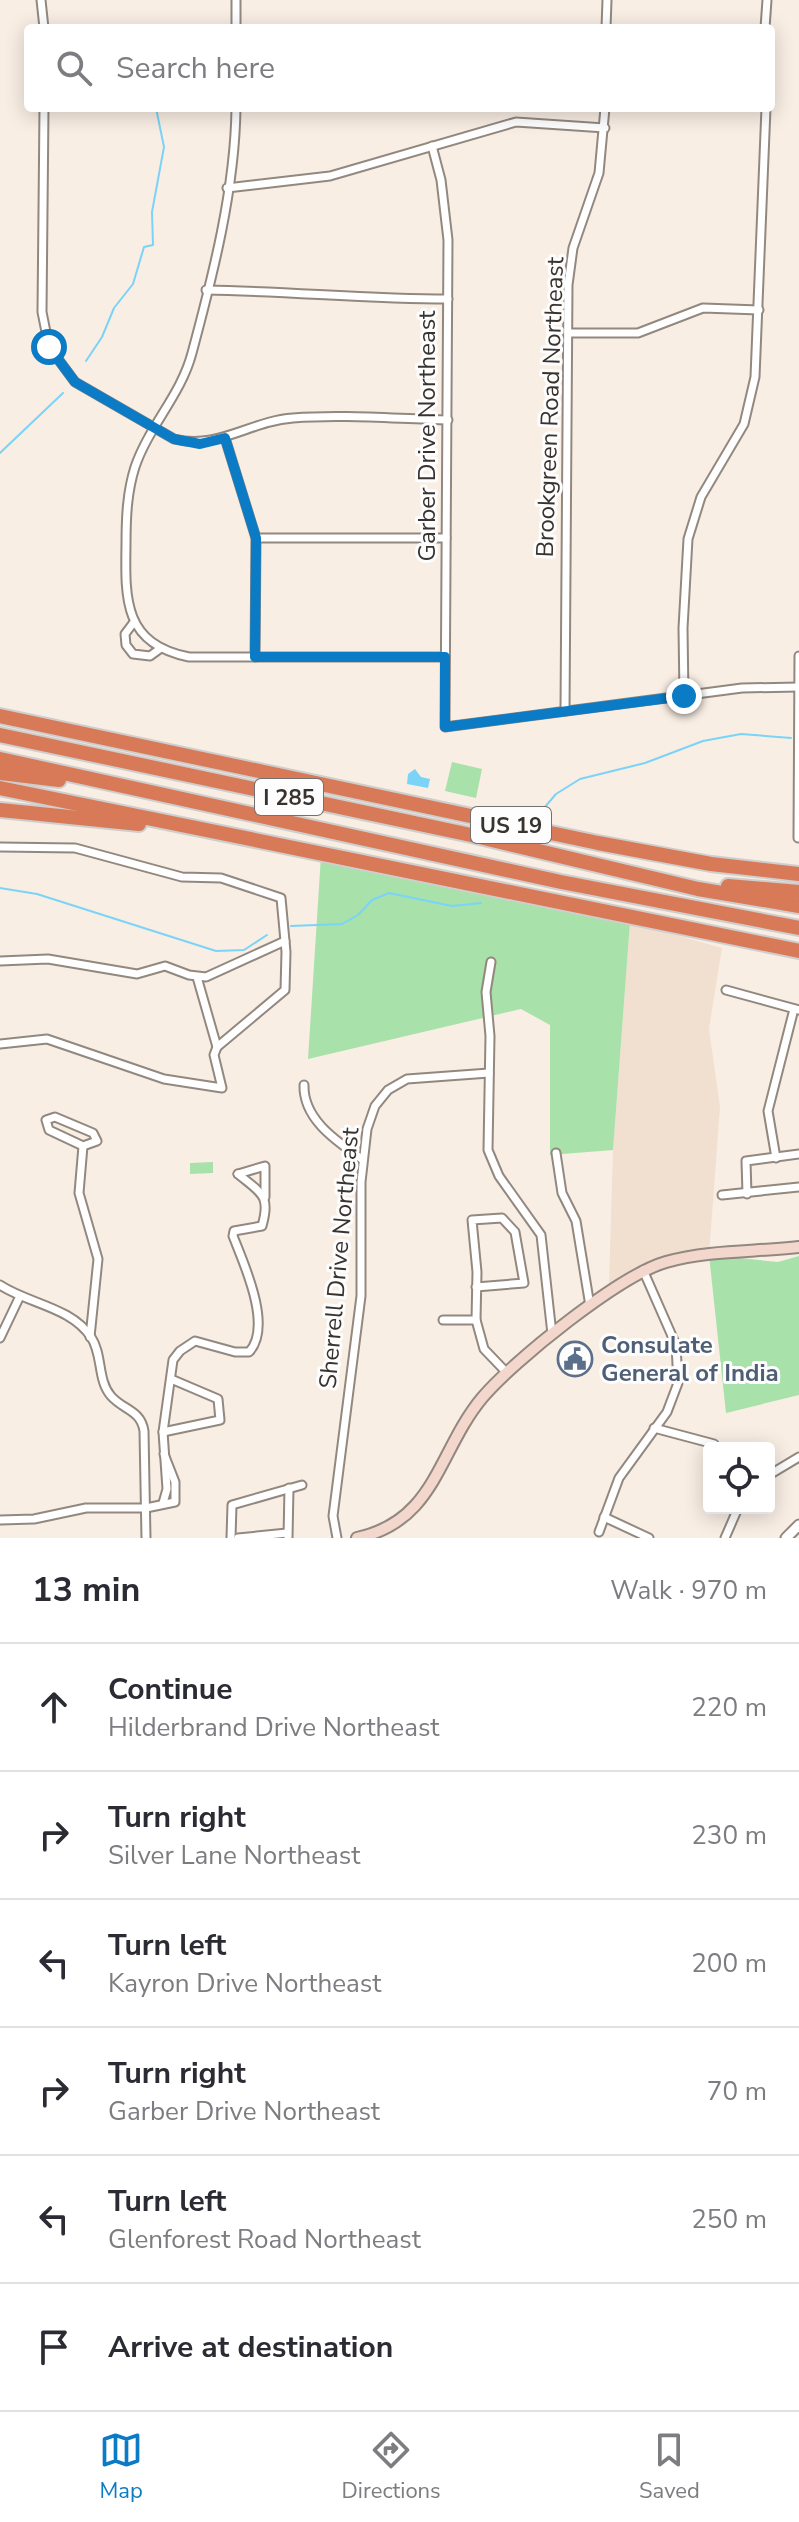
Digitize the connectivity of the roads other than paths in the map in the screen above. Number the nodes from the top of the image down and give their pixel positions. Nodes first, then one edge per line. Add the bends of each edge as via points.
1 (41, 0) edge
2 (236, 0) edge
3 (607, 0) edge
4 (767, 0) edge
5 (44, 24) edge
6 (236, 24) edge
7 (606, 24) edge
8 (765, 24) edge
9 (44, 112) edge
10 (236, 112) edge
11 (605, 112) edge
12 (766, 112) edge
13 (605, 128) junction
14 (432, 146) junction
15 (227, 188) junction
16 (206, 290) junction
17 (448, 299) junction
18 (759, 310) junction
19 (568, 333) junction
20 (448, 420) junction
21 (155, 428) junction
22 (225, 438) junction
23 (256, 538) junction
24 (446, 538) junction
25 (134, 622) junction
26 (161, 648) junction
27 (799, 656) edge
28 (255, 657) junction
29 (445, 657) junction
30 (799, 687) edge
31 (684, 696) junction
32 (565, 711) junction
33 (0, 716) edge
34 (0, 735) edge
35 (0, 759) edge
36 (0, 773) edge
37 (131, 787) junction
38 (0, 788) edge
39 (0, 810) edge
40 (211, 829) junction
41 (798, 838) edge
42 (0, 847) edge
43 (634, 873) junction
44 (799, 874) edge
45 (799, 892) edge
46 (799, 906) edge
47 (799, 928) edge
48 (285, 941) junction
49 (799, 954) edge
50 (0, 961) edge
51 (491, 962) dead end
52 (197, 977) junction
53 (726, 990) dead end
54 (796, 1010) edge
55 (0, 1044) edge
56 (217, 1047) junction
57 (489, 1073) junction
58 (304, 1085) dead end
59 (83, 1146) junction
60 (556, 1153) dead end
61 (799, 1154) edge
62 (776, 1158) junction
63 (363, 1160) junction
64 (799, 1187) edge
65 (747, 1194) junction
66 (722, 1195) dead end
67 (265, 1197) junction
68 (799, 1247) edge
69 (643, 1270) junction
70 (0, 1285) edge
71 (476, 1287) junction
72 (20, 1296) junction
73 (590, 1306) junction
74 (443, 1320) dead end
75 (476, 1320) junction
76 (552, 1336) junction
77 (90, 1337) junction
78 (0, 1338) edge
79 (507, 1373) junction
80 (171, 1379) junction
81 (654, 1428) junction
82 (163, 1432) junction
83 (706, 1442) edge
84 (799, 1457) edge
85 (775, 1471) edge
86 (302, 1485) dead end
87 (289, 1488) junction
88 (146, 1508) junction
89 (735, 1514) edge
90 (604, 1517) junction
91 (0, 1520) edge
92 (798, 1527) edge
93 (599, 1532) dead end
94 (287, 1536) edge
95 (146, 1538) edge
96 (231, 1538) edge
97 (238, 1538) edge
98 (337, 1538) edge
99 (357, 1538) edge
100 (649, 1538) edge
101 (725, 1538) edge
102 (786, 1538) edge

1 - 5 street
2 - 6 street
3 - 7 street
4 - 8 street
9 - 21 street via 42,312 49,347 75,382
10 - 15 street
11 - 13 street, Brookgreen Road Northeast
12 - 18 street
13 - 14 street via 516,122
13 - 19 street, Brookgreen Road Northeast via 599,173 571,260
14 - 15 street via 330,176
14 - 17 street, Garber Drive Northeast via 447,213
15 - 16 street
16 - 17 street
16 - 21 street via 186,371
17 - 20 street, Garber Drive Northeast
18 - 19 street via 703,308 638,333
18 - 31 street via 749,409 701,497 688,539
19 - 32 street, Brookgreen Road Northeast
20 - 22 street via 292,418
20 - 24 street, Garber Drive Northeast
21 - 22 street via 191,443
21 - 25 street via 136,465 127,503 126,592
22 - 23 street
23 - 24 street
23 - 28 street
24 - 29 street, Garber Drive Northeast
25 - 26 street
25 - 26 street via 125,634 133,654 150,656
26 - 28 street via 189,657
27 - 30 street
28 - 29 street
29 - 32 street, Garber Drive Northeast via 445,727
30 - 31 street
30 - 41 street
31 - 32 street
33 - 44 highway, US 19 via 654,854
34 - 43 highway, I 285
35 - 37 highway, I 285
36 - 37 highway
37 - 47 highway, I 285 via 561,882
38 - 40 highway
39 - 40 highway
40 - 49 highway
42 - 48 street via 75,848 182,877 221,878 276,894 283,903
43 - 45 highway
43 - 46 highway, I 285
48 - 52 street via 215,974
48 - 56 street via 285,990
50 - 52 street via 48,959 137,974 165,966
51 - 57 street via 486,992
52 - 56 street
53 - 54 street
54 - 62 street via 768,1111
55 - 56 street via 47,1039 164,1079 216,1089 222,1088
57 - 63 street, Sherrell Drive Northeast via 407,1079 388,1090 375,1106
57 - 76 street via 488,1150 499,1176 541,1235
58 - 63 street via 308,1109
59 - 59 street via 49,1130 46,1120 55,1117 93,1133 97,1141
59 - 77 street via 79,1193 98,1259
60 - 73 street via 562,1193 576,1221
61 - 62 street
62 - 65 street via 746,1161
63 - 98 street, Sherrell Drive Northeast via 361,1296 335,1503
64 - 65 street
65 - 66 street
67 - 67 street via 256,1190 238,1174 265,1166
67 - 80 street via 262,1226 234,1231 233,1236 251,1283 259,1331 256,1344 249,1352 235,1352 195,1341 173,1360
68 - 69 main road via 696,1255
69 - 73 main road
69 - 81 street via 673,1335 680,1364 674,1398
70 - 72 street
71 - 71 street via 472,1220 502,1218 515,1232 524,1283
71 - 75 street
72 - 77 street via 71,1317
72 - 78 street
73 - 76 main road
74 - 75 street
75 - 79 street via 484,1349
76 - 79 main road
77 - 88 street via 107,1390 143,1424
79 - 99 main road via 473,1409 424,1497 389,1526
80 - 82 street
80 - 82 street via 218,1399 220,1420
81 - 83 street
81 - 90 street via 628,1463
82 - 88 street via 167,1489 163,1503
84 - 85 street
86 - 87 street
87 - 94 street
87 - 96 street via 232,1505
88 - 91 street via 86,1508
88 - 95 street
89 - 101 street
90 - 93 street
90 - 100 street
92 - 102 street
94 - 97 street

